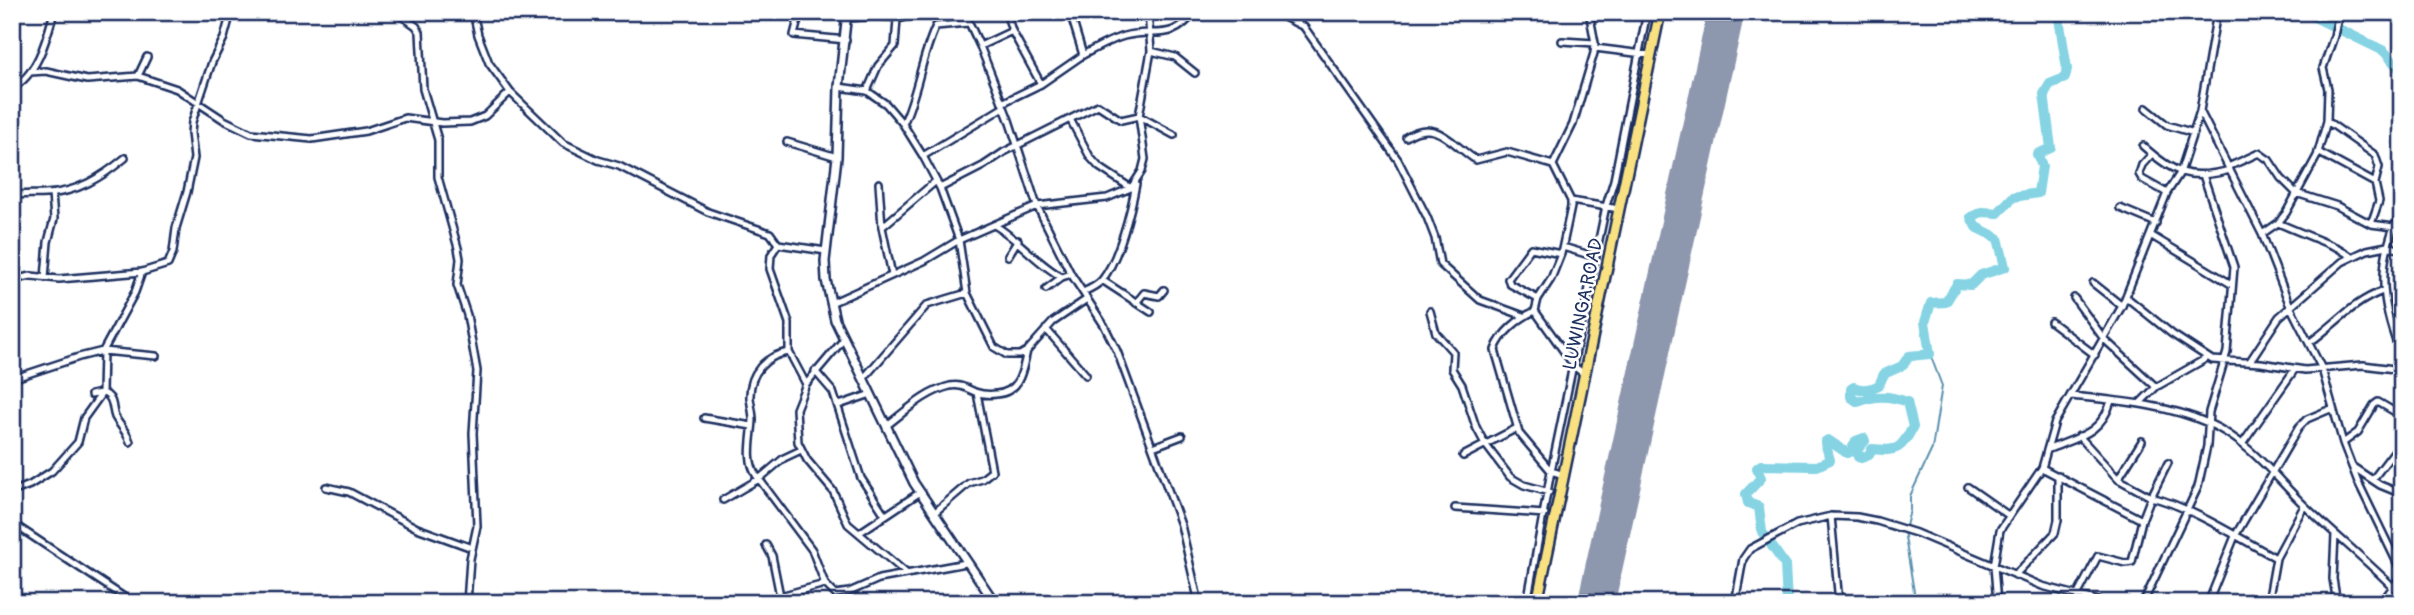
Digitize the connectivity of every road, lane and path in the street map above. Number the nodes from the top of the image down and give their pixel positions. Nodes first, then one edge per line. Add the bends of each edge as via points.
1 (54, 12) edge
2 (231, 12) edge
3 (396, 12) edge
4 (473, 12) edge
5 (800, 12) edge
6 (906, 12) edge
7 (964, 12) edge
8 (1006, 12) edge
9 (1070, 12) edge
10 (1148, 12) edge
11 (1195, 12) edge
12 (1274, 12) edge
13 (1589, 12) edge
14 (1647, 12) edge
15 (1660, 12) edge
16 (2217, 12) edge
17 (2339, 12) edge
18 (848, 15) edge
19 (897, 19) junction
20 (968, 23) junction
21 (1012, 32) junction
22 (1151, 32) junction
23 (846, 40) junction
24 (1562, 41) dead end
25 (980, 46) junction
26 (1595, 46) junction
27 (1151, 51) junction
28 (1639, 52) junction
29 (1083, 55) junction
30 (1651, 55) junction
31 (147, 57) dead end
32 (30, 72) junction
33 (1195, 73) dead end
34 (138, 76) junction
35 (1041, 84) junction
36 (839, 87) junction
37 (12, 88) edge
38 (867, 91) junction
39 (510, 92) junction
40 (199, 102) junction
41 (1003, 105) junction
42 (2146, 108) dead end
43 (2200, 111) junction
44 (1139, 116) junction
45 (1070, 119) junction
46 (433, 121) junction
47 (2327, 121) junction
48 (903, 124) junction
49 (2194, 133) junction
50 (1174, 135) dead end
51 (1406, 136) dead end
52 (1623, 136) junction
53 (1634, 140) junction
54 (787, 142) dead end
55 (1017, 145) junction
56 (2143, 146) dead end
57 (1620, 149) junction
58 (2318, 152) junction
59 (1631, 153) junction
60 (2152, 154) junction
61 (923, 156) junction
62 (837, 157) junction
63 (125, 158) dead end
64 (1553, 165) junction
65 (2229, 169) junction
66 (2180, 173) junction
67 (2203, 175) junction
68 (1614, 180) junction
69 (936, 181) junction
70 (1625, 181) junction
71 (879, 183) dead end
72 (2375, 183) junction
73 (1133, 186) junction
74 (940, 188) junction
75 (2167, 193) junction
76 (2297, 193) junction
77 (52, 194) junction
78 (12, 196) edge
79 (1571, 201) junction
80 (1037, 206) junction
81 (1606, 206) junction
82 (2120, 208) dead end
83 (1619, 209) junction
84 (2402, 212) edge
85 (2156, 223) junction
86 (2278, 223) junction
87 (2371, 224) junction
88 (994, 225) junction
89 (2394, 227) junction
90 (882, 228) junction
91 (2262, 234) junction
92 (1601, 236) junction
93 (2152, 236) junction
94 (1614, 237) junction
95 (959, 240) junction
96 (1018, 240) junction
97 (778, 243) junction
98 (2387, 246) junction
99 (1563, 247) junction
100 (2402, 250) edge
101 (826, 251) junction
102 (1561, 254) junction
103 (1007, 256) dead end
104 (1596, 257) junction
105 (2352, 257) junction
106 (142, 272) junction
107 (1071, 274) junction
108 (1593, 274) junction
109 (892, 275) junction
110 (1062, 277) junction
111 (45, 278) junction
112 (12, 280) edge
113 (1102, 280) junction
114 (1604, 280) junction
115 (2093, 283) dead end
116 (2231, 284) junction
117 (1591, 285) junction
118 (1046, 289) dead end
119 (1164, 290) dead end
120 (1602, 291) junction
121 (2383, 291) junction
122 (1083, 292) junction
123 (967, 293) junction
124 (2126, 297) junction
125 (2074, 298) dead end
126 (1087, 299) junction
127 (1538, 299) junction
128 (831, 303) junction
129 (1136, 303) junction
130 (2122, 306) junction
131 (2290, 306) junction
132 (1430, 311) dead end
133 (1535, 311) junction
134 (1151, 312) dead end
135 (1524, 316) junction
136 (1584, 320) junction
137 (2051, 322) dead end
138 (1046, 329) junction
139 (1594, 331) junction
140 (844, 339) junction
141 (2104, 339) junction
142 (2309, 343) junction
143 (103, 351) junction
144 (1027, 351) junction
145 (789, 352) junction
146 (2095, 355) junction
147 (156, 356) dead end
148 (2402, 357) edge
149 (2207, 358) junction
150 (2224, 361) junction
151 (2250, 361) junction
152 (1575, 367) junction
153 (2295, 369) junction
154 (2322, 369) junction
155 (2402, 370) edge
156 (815, 371) junction
157 (1086, 374) dead end
158 (1585, 375) junction
159 (864, 378) junction
160 (12, 379) edge
161 (806, 384) junction
162 (2156, 387) junction
163 (102, 393) junction
164 (977, 393) junction
165 (871, 394) junction
166 (90, 395) dead end
167 (2071, 396) junction
168 (2111, 401) junction
169 (2140, 403) junction
170 (839, 404) junction
171 (2333, 408) junction
172 (2402, 416) edge
173 (704, 418) dead end
174 (2207, 422) junction
175 (752, 426) junction
176 (886, 426) junction
177 (1517, 428) junction
178 (1182, 436) dead end
179 (2080, 436) junction
180 (2402, 440) edge
181 (2142, 441) dead end
182 (130, 442) dead end
183 (2243, 443) junction
184 (2343, 443) junction
185 (1485, 444) junction
186 (1153, 447) junction
187 (801, 450) junction
188 (2048, 450) junction
189 (1463, 456) dead end
190 (2168, 464) dead end
191 (2352, 467) junction
192 (2042, 468) junction
193 (1552, 471) junction
194 (2273, 472) junction
195 (1564, 475) junction
196 (2058, 475) junction
197 (759, 479) junction
198 (2118, 480) junction
199 (2373, 480) junction
200 (326, 487) dead end
201 (1968, 487) dead end
202 (12, 492) edge
203 (919, 492) junction
204 (1549, 492) junction
205 (2402, 494) edge
206 (2151, 497) junction
207 (723, 500) dead end
208 (2304, 506) junction
209 (1455, 508) dead end
210 (2188, 512) junction
211 (934, 513) junction
212 (1545, 514) junction
213 (885, 515) junction
214 (2008, 515) junction
215 (1831, 516) junction
216 (2141, 520) junction
217 (12, 523) edge
218 (859, 533) junction
219 (2335, 534) junction
220 (2235, 536) junction
221 (766, 545) dead end
222 (2102, 546) dead end
223 (472, 548) junction
224 (2098, 556) junction
225 (2276, 558) junction
226 (966, 563) junction
227 (1994, 566) junction
228 (906, 573) junction
229 (2402, 574) edge
230 (2015, 575) junction
231 (825, 584) junction
232 (2393, 587) junction
233 (2066, 594) junction
234 (780, 596) junction
235 (2077, 596) junction
236 (133, 603) edge
237 (355, 603) edge
238 (442, 603) edge
239 (467, 603) edge
240 (766, 603) edge
241 (995, 603) edge
242 (1199, 603) edge
243 (1527, 603) edge
244 (1537, 603) edge
245 (1735, 603) edge
246 (1839, 603) edge
247 (1997, 603) edge
248 (2068, 603) edge
249 (2108, 603) edge
250 (2143, 603) edge
251 (2208, 603) edge
252 (2268, 603) edge
253 (2337, 603) edge
254 (2381, 603) edge

1 - 32 street
2 - 40 street
3 - 46 street via 420,32 423,89
4 - 39 street via 484,55
5 - 23 street via 794,35
6 - 19 street
7 - 20 street
8 - 21 street
9 - 29 street
10 - 22 street
11 - 22 street via 1172,33
12 - 135 street via 1304,27 1398,160 1427,217 1440,264 1480,300
13 - 26 street
14 - 28 street
15 - 30 highway, LUWINGA ROAD
16 - 43 street
17 - 47 street via 2323,68
18 - 19 street
18 - 23 street
19 - 38 street via 895,46 878,66
20 - 25 street
20 - 48 street via 936,26
21 - 25 street
21 - 35 street
22 - 27 street
22 - 29 street via 1124,36
23 - 36 street
24 - 26 street
25 - 41 street
26 - 28 street
26 - 64 street via 1573,124
27 - 33 street via 1175,57
27 - 44 street
28 - 30 street
28 - 52 street
29 - 35 street
30 - 53 highway, LUWINGA ROAD
31 - 34 street
32 - 34 street via 87,80
32 - 37 street
34 - 40 street
35 - 41 street
36 - 38 street
36 - 62 street
38 - 48 street
39 - 46 street via 481,119 455,124
39 - 97 street via 572,148 620,166 708,212 770,233
40 - 46 street via 251,133 266,135 317,139 366,131 405,118
40 - 106 street via 191,128 194,158 173,252 166,265
41 - 55 street
41 - 61 street
42 - 49 street via 2167,125
43 - 49 street
43 - 65 street
44 - 45 street via 1121,120 1098,105
44 - 50 street
44 - 73 street via 1145,159
45 - 55 street
45 - 73 street via 1099,167
46 - 223 street via 439,177 459,252 457,285 477,371 473,442 478,519
47 - 58 street
47 - 72 street via 2375,155
48 - 61 street
49 - 66 street
51 - 64 street via 1426,129 1476,160 1507,152
52 - 53 street
52 - 57 street
53 - 59 highway, LUWINGA ROAD
54 - 62 street
55 - 74 street
55 - 80 street
56 - 60 street
57 - 59 street
57 - 68 street
58 - 72 street
58 - 76 street
59 - 70 highway, LUWINGA ROAD
60 - 66 street
60 - 75 street via 2139,174
61 - 69 street
62 - 101 street
63 - 77 street via 91,183
64 - 79 street
65 - 67 street
65 - 76 street via 2259,153 2265,155
65 - 91 street
66 - 67 street
66 - 75 street
67 - 116 street via 2232,257
68 - 70 street
68 - 81 street
69 - 74 street
69 - 90 street
70 - 83 highway, LUWINGA ROAD
71 - 90 street
72 - 87 street via 2379,201
73 - 80 street via 1107,198
73 - 113 street via 1129,218
74 - 95 street
75 - 85 street
76 - 86 street
76 - 87 street
77 - 78 street
77 - 111 street via 54,219
79 - 81 street
79 - 99 street
80 - 88 street
80 - 107 street
81 - 83 street
81 - 92 street
82 - 85 street
83 - 94 highway, LUWINGA ROAD
84 - 89 street
85 - 93 street
86 - 91 street
86 - 105 street
87 - 89 street
88 - 95 street
88 - 96 street
89 - 98 street
90 - 109 street
91 - 131 street
92 - 94 street
92 - 104 street
93 - 116 street
93 - 124 street
94 - 114 highway, LUWINGA ROAD
95 - 109 street
95 - 123 street
96 - 103 street
96 - 110 street
97 - 101 street
97 - 145 street via 770,269 789,323
98 - 100 street
98 - 105 street
98 - 121 street
99 - 102 street
99 - 104 street
101 - 128 street
102 - 127 street
102 - 127 street via 1531,248 1508,279
104 - 108 street
105 - 131 street
106 - 111 street
106 - 143 street
107 - 110 street
107 - 122 street
108 - 114 street
108 - 117 street
109 - 128 street
110 - 118 street
111 - 112 street
113 - 122 street
113 - 129 street
114 - 120 highway, LUWINGA ROAD
115 - 130 street
116 - 150 street
117 - 120 street
117 - 136 street
119 - 129 street via 1159,296 1144,293
120 - 139 highway, LUWINGA ROAD
121 - 142 street via 2355,304
121 - 148 street
122 - 126 street
123 - 144 street via 994,347 1007,355
123 - 159 street via 927,305
124 - 130 street
124 - 149 street
125 - 141 street
126 - 138 street
126 - 186 street via 1118,351
127 - 133 street
128 - 140 street
129 - 134 street
130 - 141 street
131 - 142 street
131 - 151 street
132 - 185 street via 1436,332 1453,352 1452,369
133 - 135 street
133 - 152 street
135 - 177 street via 1495,350
136 - 139 street
136 - 152 street
137 - 146 street
138 - 144 street
138 - 157 street
139 - 158 highway, LUWINGA ROAD
140 - 156 street
140 - 159 street
141 - 146 street
141 - 162 street
142 - 154 street
143 - 147 street
143 - 160 street
143 - 163 street
144 - 164 street via 1015,388 1005,394
145 - 161 street
145 - 175 street via 768,358 754,377
146 - 167 street
149 - 150 street
149 - 162 street
150 - 151 street
150 - 174 street
151 - 153 street
152 - 158 street
152 - 193 street
153 - 154 street
153 - 183 street
154 - 155 street via 2363,365
154 - 171 street
156 - 161 street
156 - 170 street
158 - 195 highway, LUWINGA ROAD
159 - 165 street
161 - 187 street via 796,415
162 - 169 street
163 - 166 street
163 - 182 street via 112,402
163 - 202 street via 84,418 69,454 52,471
164 - 176 street via 954,385 935,390
164 - 211 street via 992,471 969,483
165 - 170 street
165 - 176 street
167 - 168 street
167 - 188 street via 2055,422
168 - 169 street
168 - 179 street via 2103,421
169 - 174 street
170 - 213 street via 861,478
171 - 184 street
171 - 194 street via 2303,422
172 - 184 street via 2378,402 2358,432
173 - 175 street
174 - 183 street
174 - 210 street via 2205,462
175 - 197 street via 750,463
176 - 203 street
177 - 185 street
177 - 193 street
178 - 186 street
179 - 188 street
179 - 198 street
180 - 199 street
181 - 198 street
183 - 194 street
184 - 191 street
185 - 189 street
185 - 204 street via 1510,477
186 - 242 street via 1181,525
187 - 197 street
187 - 218 street via 833,491 848,524
188 - 192 street
190 - 206 street
191 - 199 street
191 - 229 street
192 - 196 street
192 - 214 street
193 - 195 street
193 - 204 street
194 - 208 street
194 - 220 street
195 - 244 highway, LUWINGA ROAD
196 - 216 street
196 - 230 street via 2055,533
197 - 207 street
197 - 231 street via 812,550
198 - 206 street
199 - 205 street
200 - 223 street via 349,492 417,528
201 - 214 street
203 - 211 street
203 - 213 street
204 - 212 street
206 - 210 street
206 - 216 street
208 - 219 street
208 - 225 street
209 - 212 street
210 - 220 street
210 - 250 street
211 - 226 street
212 - 243 street
213 - 218 street
214 - 227 street via 2000,530
215 - 227 street via 1857,517 1907,530
215 - 245 street via 1767,539 1744,555
215 - 246 street
216 - 224 street via 2132,562
217 - 236 street
218 - 228 street
219 - 232 street
219 - 253 street
220 - 225 street
220 - 251 street
221 - 234 street
222 - 224 street
223 - 239 street
224 - 235 street
225 - 252 street
226 - 228 street
226 - 241 street
227 - 230 street
227 - 247 street
228 - 231 street via 842,594 835,594
229 - 232 street
230 - 233 street
231 - 234 street
232 - 254 street
233 - 235 street
233 - 248 street
234 - 240 street
235 - 249 street
237 - 238 street

